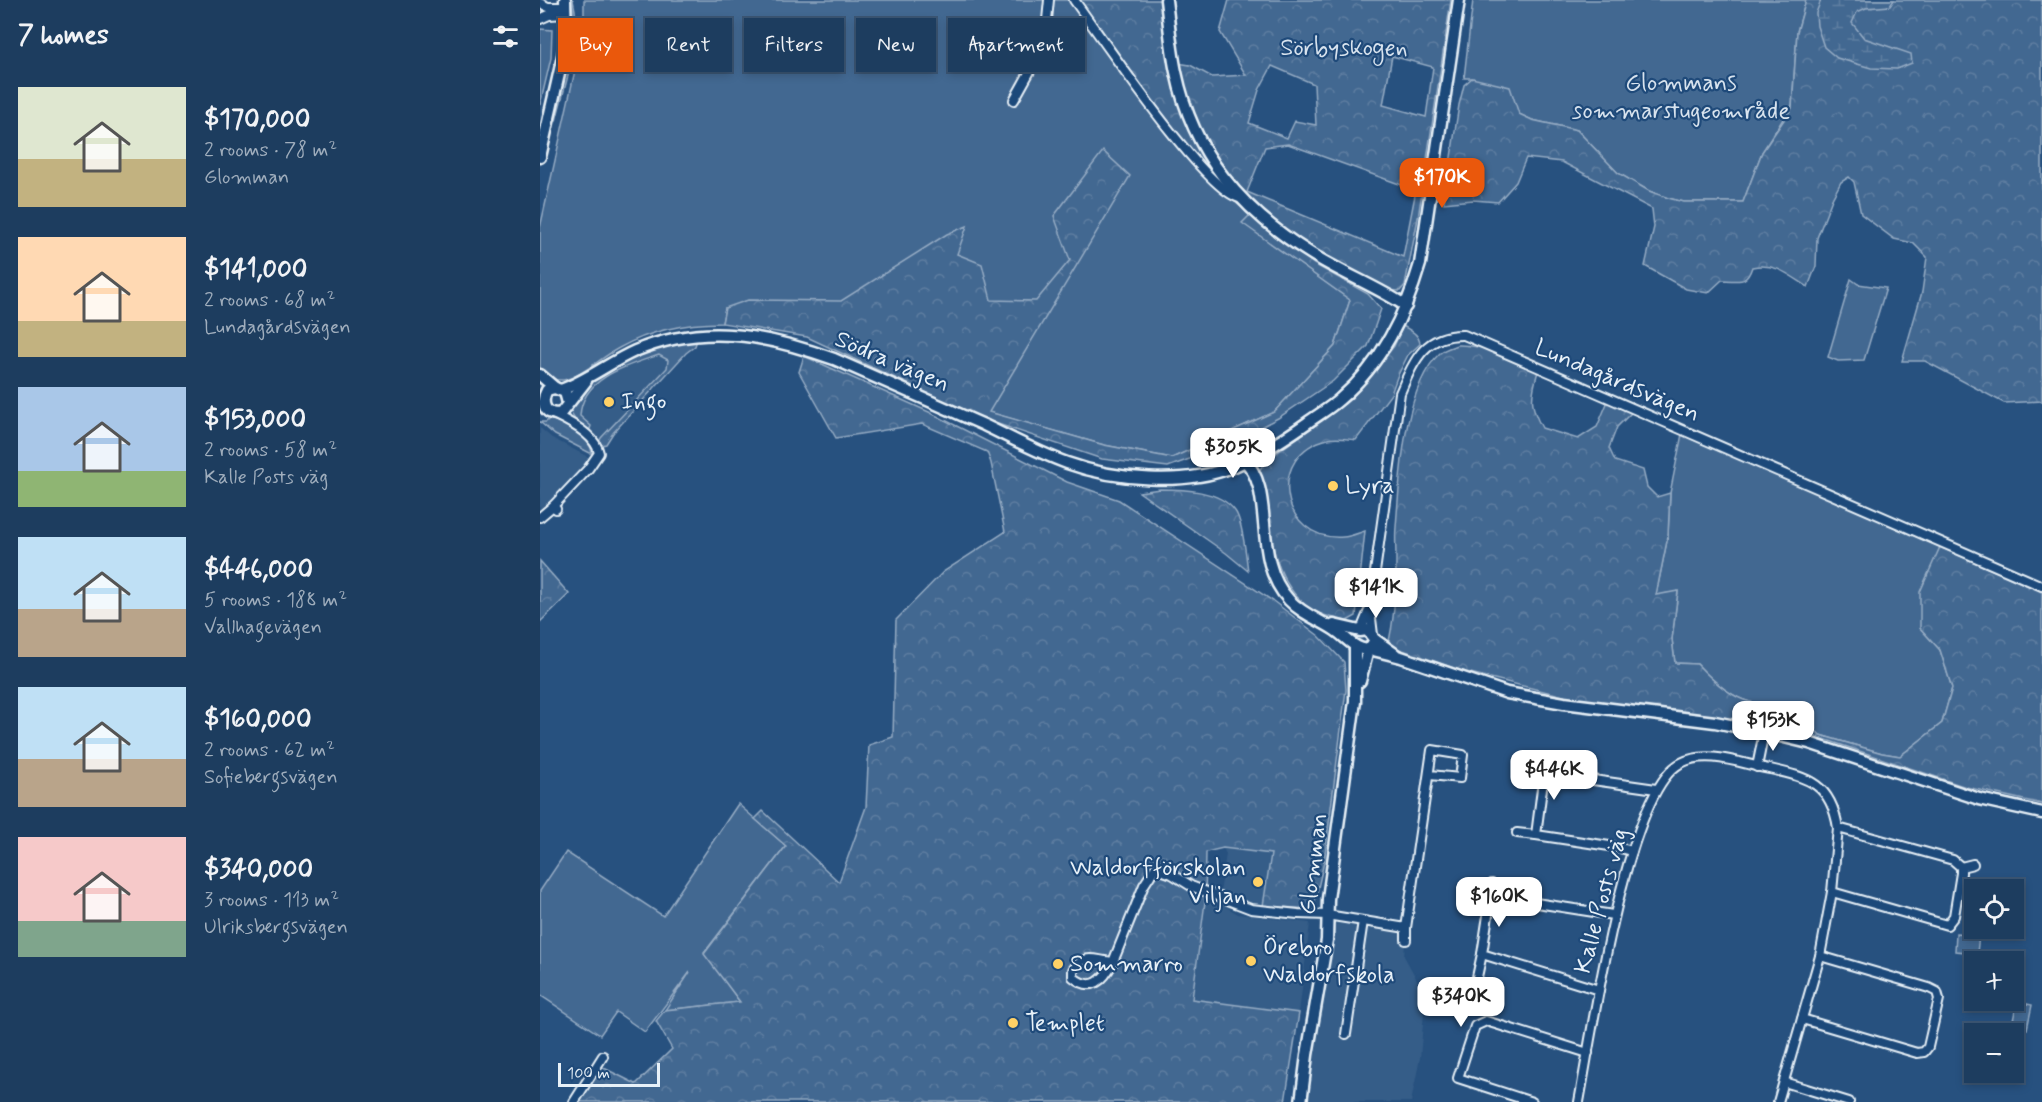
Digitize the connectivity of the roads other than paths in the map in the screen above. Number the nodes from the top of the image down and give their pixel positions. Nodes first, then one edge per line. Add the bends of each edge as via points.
1 (1049, 0) edge
2 (1074, 0) edge
3 (1166, 0) edge
4 (1459, 0) edge
5 (540, 3) edge
6 (566, 7) edge
7 (540, 18) edge
8 (1014, 100) dead end
9 (540, 154) edge
10 (1240, 198) junction
11 (1406, 306) junction
12 (592, 374) junction
13 (540, 375) edge
14 (558, 389) junction
15 (541, 398) edge
16 (568, 405) junction
17 (553, 414) junction
18 (540, 417) edge
19 (572, 423) junction
20 (1244, 460) junction
21 (540, 517) edge
22 (2042, 586) edge
23 (1370, 608) junction
24 (1323, 622) junction
25 (1360, 631) junction
26 (1371, 643) junction
27 (1355, 645) junction
28 (1355, 701) junction
29 (1764, 732) junction
30 (1757, 767) junction
31 (1526, 769) dead end
32 (1544, 773) junction
33 (1430, 775) junction
34 (1656, 789) junction
35 (2042, 813) edge
36 (1838, 828) junction
37 (1517, 833) dead end
38 (1536, 836) junction
39 (1632, 851) junction
40 (1973, 864) dead end
41 (1960, 867) junction
42 (1492, 884) dead end
43 (1832, 892) junction
44 (1491, 896) junction
45 (1328, 915) junction
46 (1613, 915) junction
47 (1363, 921) junction
48 (1406, 928) junction
49 (1406, 940) dead end
50 (1482, 954) junction
51 (1820, 956) junction
52 (1113, 962) junction
53 (1477, 977) dead end
54 (1599, 990) junction
55 (1802, 1019) junction
56 (1346, 1034) dead end
57 (1588, 1053) junction
58 (603, 1056) dead end
59 (1784, 1082) junction
60 (574, 1102) edge
61 (1301, 1102) edge
62 (1532, 1102) edge
63 (1579, 1102) edge
64 (1778, 1102) edge
65 (1849, 1102) edge

1 - 8 street via 1039,56
2 - 10 street via 1172,134 1218,185
3 - 10 street via 1176,72 1190,118 1214,165
4 - 11 street via 1419,264
5 - 6 street
6 - 7 street
6 - 9 street via 564,52
10 - 11 street via 1290,240
11 - 20 street via 1383,350 1340,398 1287,436
12 - 14 street, Södra vägen
12 - 16 street, Södra vägen
12 - 20 street, Södra vägen via 663,342 700,335 742,334 834,359 1067,463 1111,475 1173,477
13 - 14 street
14 - 15 street via 547,390
14 - 16 street via 567,395
15 - 17 street via 545,410
16 - 17 street via 561,413
16 - 19 street
17 - 18 street
17 - 19 street
19 - 21 street via 598,447 599,453 554,507
20 - 24 street via 1259,485 1270,570 1300,610
22 - 23 street, Lundagårdsvägen via 1464,335 1451,335 1430,343 1411,367 1400,393
23 - 25 street, Lundagårdsvägen
23 - 26 street, Lundagårdsvägen
24 - 25 street
24 - 27 street
25 - 26 street via 1367,630
25 - 27 street via 1354,636
26 - 27 street via 1361,650
26 - 28 street, Glomman
26 - 29 street via 1507,693
27 - 28 street, Glomman
28 - 45 street, Glomman
29 - 30 street
29 - 35 street via 1979,799
30 - 34 street, Kalle Posts väg via 1714,758 1690,759 1671,770
30 - 36 street, Kalle Posts väg via 1792,774 1821,787 1830,799
31 - 32 street
32 - 34 street
32 - 38 street
33 - 33 street via 1432,750 1463,754 1460,778
33 - 48 street
34 - 39 street, Kalle Posts väg
36 - 41 street via 1953,860
36 - 43 street, Kalle Posts väg
37 - 38 street
38 - 39 street
39 - 46 street, Kalle Posts väg
40 - 41 street
41 - 43 street via 1954,916 1947,925
42 - 44 street
43 - 51 street, Kalle Posts väg
44 - 46 street
44 - 50 street
45 - 47 street
45 - 52 street via 1251,909 1155,868 1144,885
45 - 61 street, Glomman
46 - 54 street, Kalle Posts väg
47 - 48 street
47 - 56 street
48 - 49 street
50 - 53 street
50 - 54 street
51 - 55 street, Kalle Posts väg
51 - 55 street via 1937,992 1939,999 1928,1047 1917,1053
52 - 52 street via 1083,960 1073,970 1073,977 1092,984 1099,982
54 - 57 street, Kalle Posts väg
55 - 59 street, Kalle Posts väg
57 - 62 street via 1482,1022 1474,1026 1454,1077
57 - 63 street, Kalle Posts väg
58 - 60 street
59 - 64 street, Kalle Posts väg
59 - 65 street

